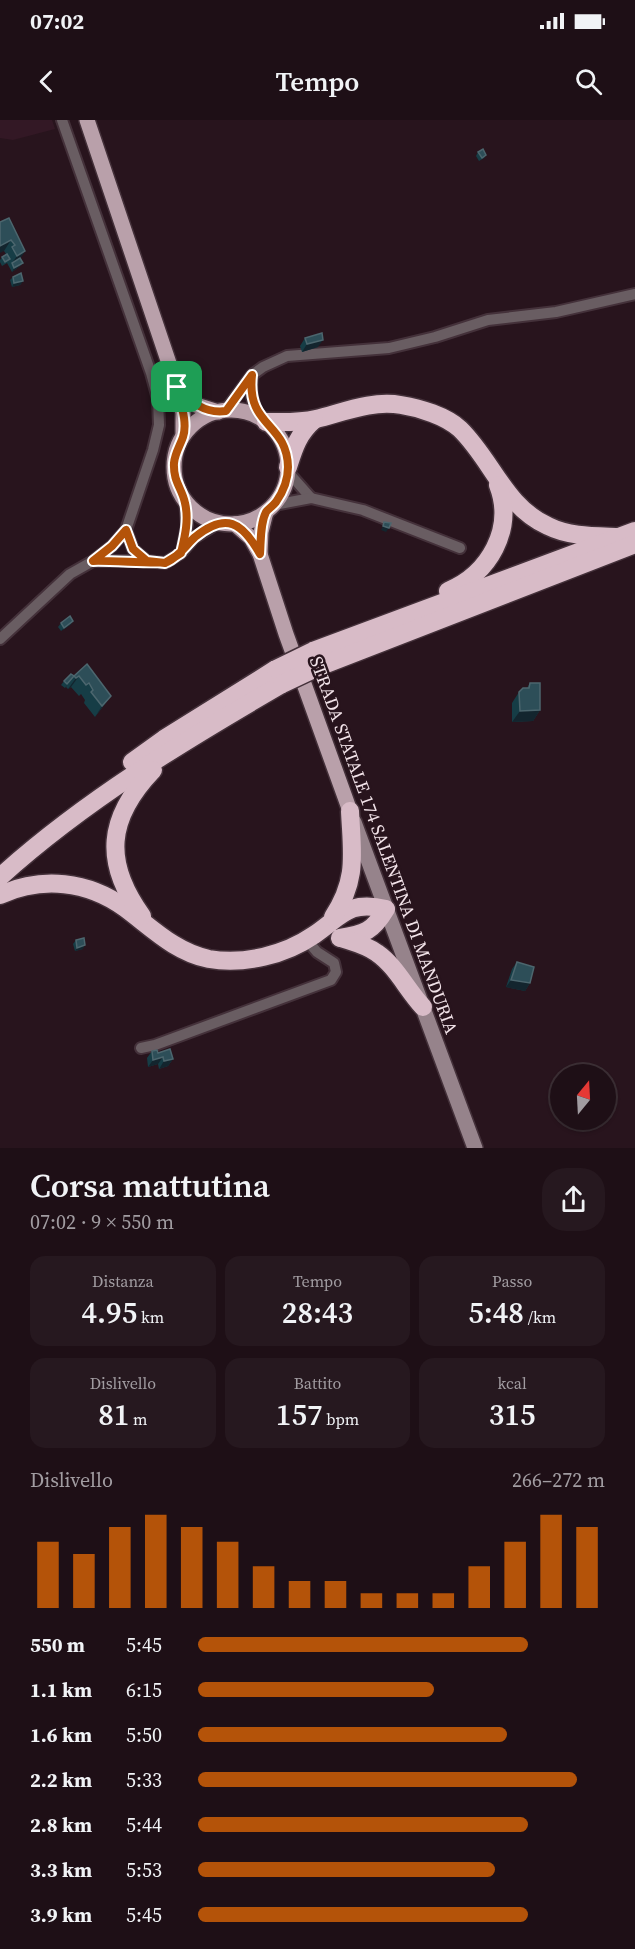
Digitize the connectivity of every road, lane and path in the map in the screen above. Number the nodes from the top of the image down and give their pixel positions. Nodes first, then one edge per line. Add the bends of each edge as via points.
1 (62, 120) edge
2 (87, 120) edge
3 (635, 294) edge
4 (252, 375) junction
5 (177, 387) junction
6 (222, 411) junction
7 (314, 420) junction
8 (264, 421) junction
9 (183, 435) junction
10 (490, 467) junction
11 (288, 470) junction
12 (311, 498) junction
13 (185, 501) junction
14 (270, 508) junction
15 (218, 523) junction
16 (235, 524) junction
17 (126, 530) junction
18 (630, 537) edge
19 (460, 548) dead end
20 (181, 553) junction
21 (260, 554) junction
22 (93, 561) junction
23 (147, 561) junction
24 (390, 623) junction
25 (0, 639) edge
26 (316, 659) junction
27 (279, 677) junction
28 (171, 750) junction
29 (350, 811) junction
30 (0, 861) edge
31 (0, 877) edge
32 (0, 896) edge
33 (386, 909) junction
34 (330, 921) junction
35 (150, 928) junction
36 (309, 938) junction
37 (340, 938) junction
38 (423, 1007) junction
39 (141, 1048) dead end
40 (475, 1148) edge

1 - 17 street via 158,399 159,425 153,450
2 - 5 main road
3 - 4 street via 556,312 488,320 389,348 287,356 262,366
4 - 6 street
4 - 8 street via 253,405
5 - 6 main road via 195,405
5 - 9 main road
6 - 8 main road via 240,411
6 - 9 main road via 198,421
7 - 8 highway
7 - 10 highway via 374,404 401,404 435,415 458,428
7 - 11 highway via 296,441
8 - 11 main road via 284,447
9 - 13 main road via 174,461 174,475
10 - 18 highway via 512,499 547,526 572,534
10 - 24 highway via 502,498 503,523 498,546 483,567 462,585 421,603
11 - 12 street
11 - 14 main road via 283,489
12 - 14 street
12 - 19 street via 363,510
13 - 15 main road via 194,511
13 - 20 street via 187,525
14 - 16 main road via 252,520
14 - 21 main road, STRADA STATALE 174 SALENTINA DI MANDURIA via 261,532
15 - 16 main road
15 - 20 street via 194,538
16 - 21 main road, STRADA STATALE 174 SALENTINA DI MANDURIA via 251,538
17 - 22 street
17 - 23 street via 133,549
18 - 24 highway
18 - 26 highway
20 - 23 street via 165,563
21 - 29 main road, STRADA STATALE 174 SALENTINA DI MANDURIA
22 - 23 street
22 - 25 street via 70,574
24 - 26 highway
26 - 27 highway, bridge
27 - 28 highway
27 - 30 highway via 164,740 77,800
28 - 31 highway via 86,808
28 - 35 highway via 124,808 115,847 118,872
29 - 33 main road, STRADA STATALE 174 SALENTINA DI MANDURIA
29 - 34 highway via 353,867 344,900
32 - 35 highway via 33,884 72,885 104,894
33 - 34 highway via 362,905
33 - 37 highway via 369,931
33 - 38 main road, STRADA STATALE 174 SALENTINA DI MANDURIA
34 - 36 highway
35 - 36 highway via 191,955 235,962 286,949
36 - 37 highway
36 - 39 street via 317,952 334,963 336,972 332,980
37 - 38 highway via 376,952
38 - 40 main road, STRADA STATALE 174 SALENTINA DI MANDURIA

